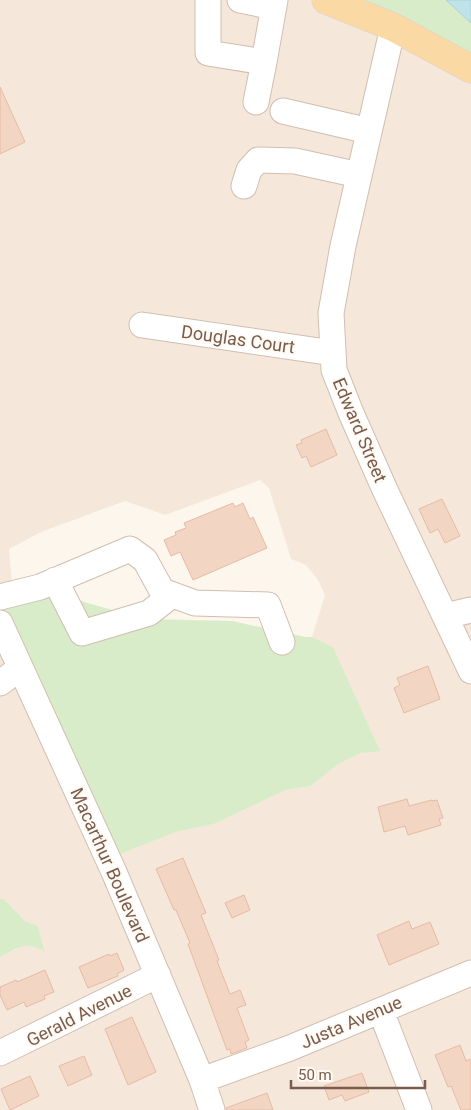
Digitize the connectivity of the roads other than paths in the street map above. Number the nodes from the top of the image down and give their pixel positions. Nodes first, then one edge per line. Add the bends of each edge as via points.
1 (208, 0) edge
2 (240, 0) edge
3 (326, 0) edge
4 (274, 3) edge
5 (393, 27) junction
6 (264, 62) junction
7 (471, 69) edge
8 (256, 102) dead end
9 (283, 111) dead end
10 (369, 131) junction
11 (359, 174) junction
12 (244, 186) dead end
13 (142, 325) dead end
14 (333, 353) junction
15 (55, 580) junction
16 (172, 595) junction
17 (0, 597) edge
18 (471, 610) edge
19 (446, 616) junction
20 (0, 623) edge
21 (282, 642) dead end
22 (20, 668) junction
23 (471, 671) edge
24 (0, 683) edge
25 (471, 973) edge
26 (158, 975) junction
27 (381, 1010) junction
28 (0, 1053) edge
29 (202, 1080) junction
30 (212, 1110) edge
31 (419, 1110) edge

1 - 6 street via 208,53
2 - 4 street
3 - 5 main road
4 - 6 street
5 - 7 main road
5 - 10 street, Edward Street
6 - 8 street
9 - 10 street
10 - 11 street, Edward Street
11 - 12 street via 295,161 258,160 249,170
11 - 14 street, Edward Street via 330,314
13 - 14 street, Douglas Court
14 - 19 street, Edward Street via 334,370 350,413
15 - 16 street via 130,549 145,560 162,591
15 - 16 street via 82,633 149,614
15 - 17 street
16 - 21 street via 195,603 268,605
18 - 19 street
19 - 23 street, Edward Street
20 - 22 street, Macarthur Boulevard
22 - 24 street
22 - 26 street, Macarthur Boulevard
25 - 27 street, Justa Avenue
26 - 28 street, Gerald Avenue
26 - 29 street, Macarthur Boulevard
27 - 29 street, Justa Avenue
27 - 31 street
29 - 30 street, Macarthur Boulevard

